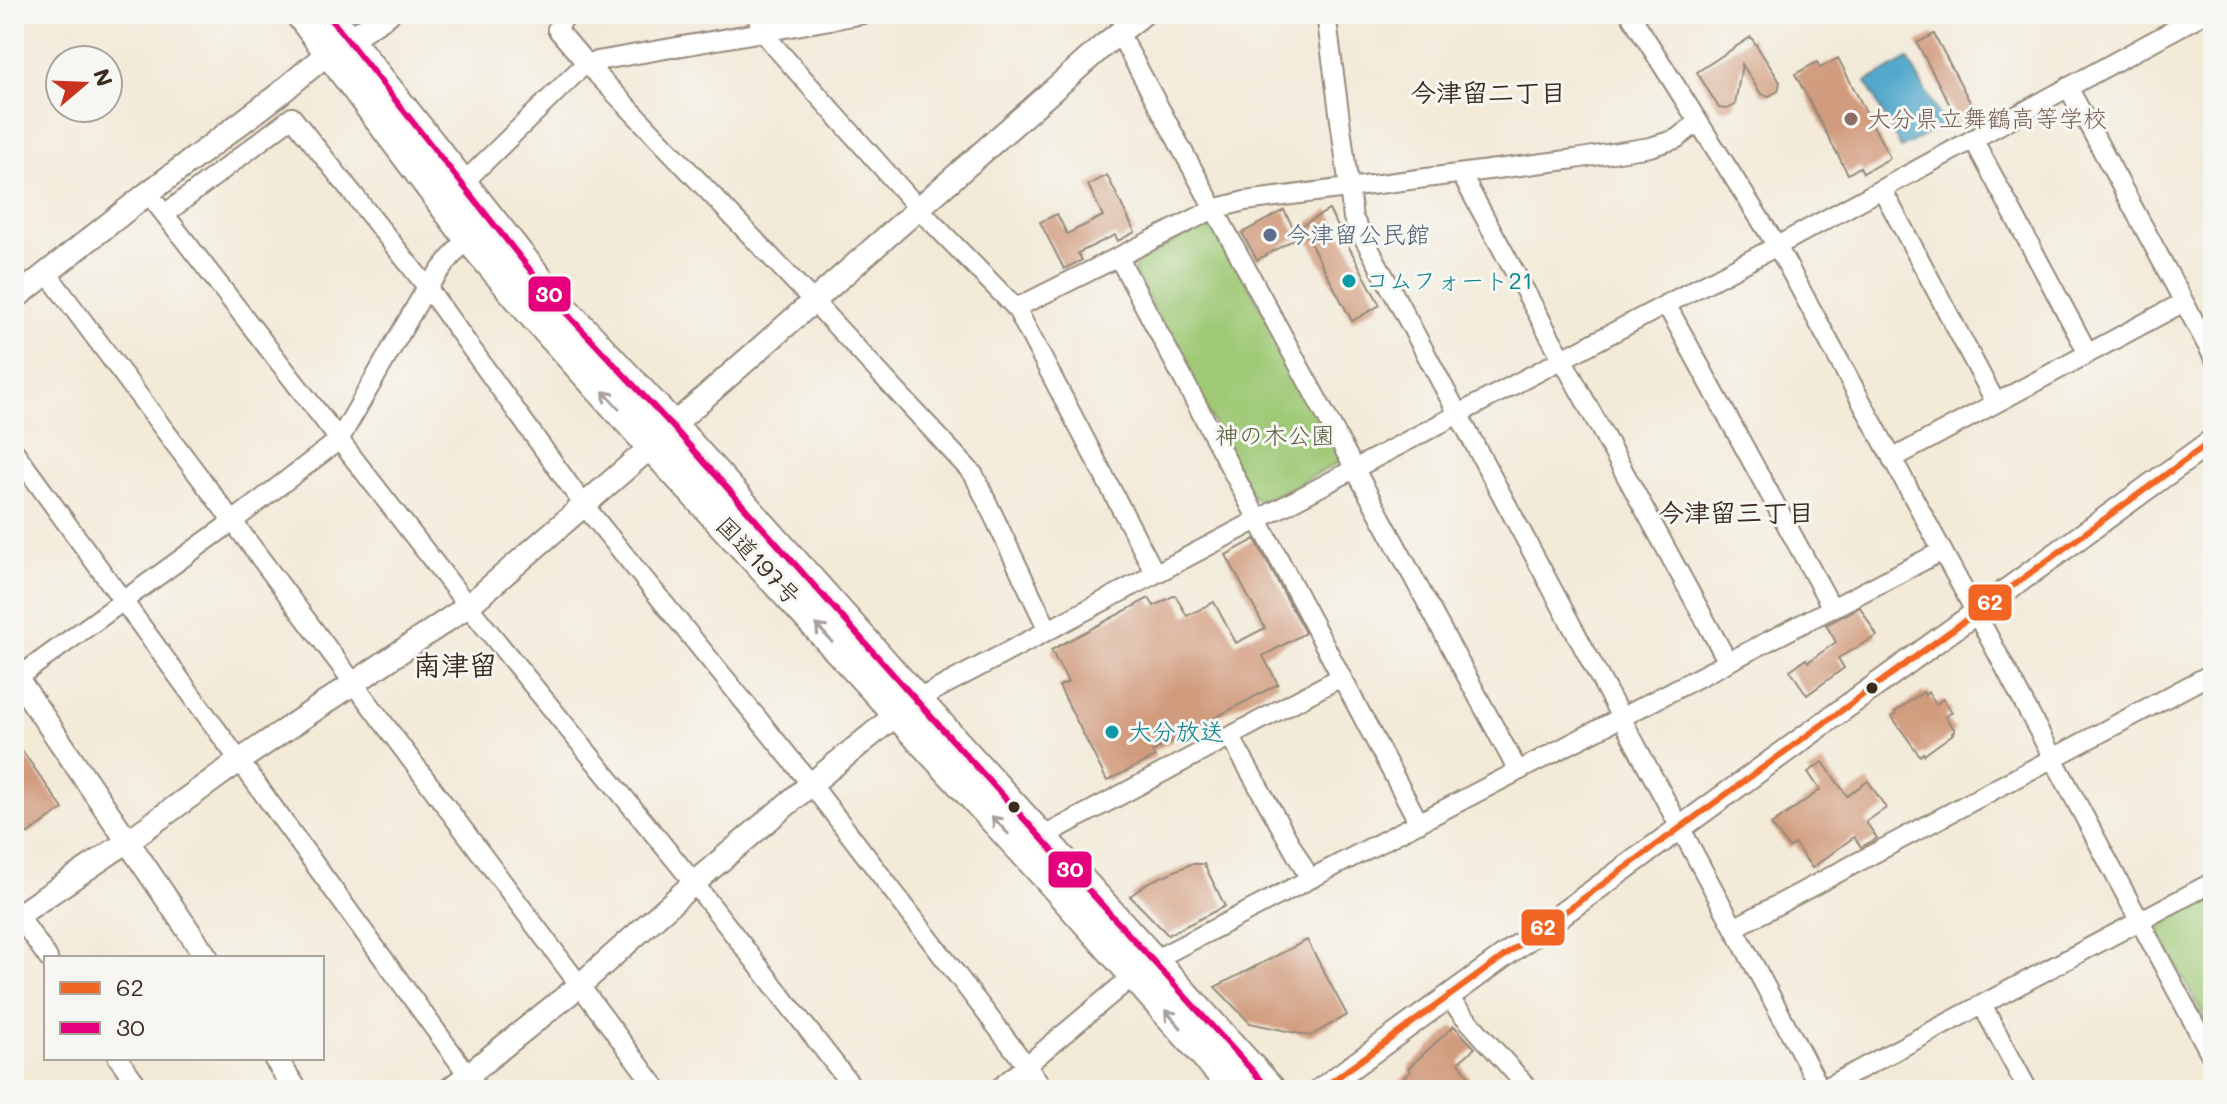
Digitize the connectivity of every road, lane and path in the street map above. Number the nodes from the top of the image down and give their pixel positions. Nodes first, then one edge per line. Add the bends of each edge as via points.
1 (301, 14) edge
2 (327, 14) edge
3 (388, 14) edge
4 (544, 14) edge
5 (756, 14) edge
6 (864, 14) edge
7 (1143, 14) edge
8 (1326, 14) edge
9 (1630, 14) edge
10 (2206, 14) edge
11 (834, 17) edge
12 (562, 21) edge
13 (2213, 22) edge
14 (763, 32) junction
15 (1119, 33) junction
16 (339, 45) junction
17 (586, 63) junction
18 (2068, 87) junction
19 (1698, 122) junction
20 (1973, 139) junction
21 (1461, 174) junction
22 (463, 183) junction
23 (1349, 189) junction
24 (1882, 189) junction
25 (148, 193) junction
26 (919, 209) junction
27 (1214, 209) junction
28 (165, 214) junction
29 (468, 236) junction
30 (1777, 246) junction
31 (1119, 258) junction
32 (47, 273) junction
33 (427, 287) junction
34 (14, 299) edge
35 (814, 302) junction
36 (2184, 302) junction
37 (1666, 304) junction
38 (1016, 308) junction
39 (2088, 353) junction
40 (2213, 356) edge
41 (1561, 360) junction
42 (1996, 403) junction
43 (1458, 414) junction
44 (662, 436) junction
45 (339, 440) junction
46 (2213, 440) edge
47 (14, 451) edge
48 (1892, 459) junction
49 (1354, 469) junction
50 (583, 504) junction
51 (1258, 519) junction
52 (232, 522) junction
53 (1942, 551) junction
54 (1155, 573) junction
55 (124, 602) junction
56 (468, 606) junction
57 (1832, 608) junction
58 (1976, 613) junction
59 (1048, 630) junction
60 (1728, 662) junction
61 (2213, 673) edge
62 (16, 676) edge
63 (1341, 677) junction
64 (353, 684) junction
65 (906, 706) junction
66 (1621, 718) junction
67 (1230, 736) junction
68 (2053, 758) junction
69 (239, 761) junction
70 (1518, 771) junction
71 (811, 784) junction
72 (1419, 823) junction
73 (1680, 828) junction
74 (1042, 837) junction
75 (128, 841) junction
76 (1310, 879) junction
77 (2213, 882) edge
78 (694, 883) junction
79 (16, 916) edge
80 (2140, 921) junction
81 (1734, 928) junction
82 (46, 956) edge
83 (206, 956) edge
84 (1144, 968) junction
85 (579, 986) junction
86 (1447, 997) junction
87 (1982, 1005) junction
88 (2213, 1059) edge
89 (119, 1060) edge
90 (276, 1060) edge
91 (1025, 1067) junction
92 (474, 1082) edge
93 (141, 1090) edge
94 (296, 1090) edge
95 (449, 1090) edge
96 (658, 1090) edge
97 (855, 1090) edge
98 (997, 1090) edge
99 (1045, 1090) edge
100 (1237, 1090) edge
101 (1270, 1090) edge
102 (1320, 1090) edge
103 (1530, 1090) edge
104 (2028, 1090) edge

1 - 16 highway, 国道197号
2 - 16 highway, 国道197号
3 - 16 street
4 - 12 street
5 - 14 street
6 - 11 street
7 - 15 street
8 - 23 street
9 - 19 street
10 - 13 street
10 - 18 street
11 - 14 street
12 - 17 street
14 - 17 street
14 - 26 street
15 - 26 street
15 - 27 street
16 - 22 highway, 国道197号
16 - 25 street
16 - 29 highway, 国道197号
17 - 22 street
17 - 35 street
18 - 20 street
18 - 36 street
19 - 21 street via 1676,139 1650,147
19 - 30 street
20 - 24 street
20 - 39 street
21 - 23 street
21 - 41 street
22 - 44 highway, 国道197号
23 - 27 street
23 - 43 street via 1353,218
24 - 30 street
24 - 42 street
25 - 28 street
25 - 32 street
26 - 35 street
26 - 38 street
27 - 31 street
27 - 49 street
28 - 33 street via 292,117
28 - 45 street
29 - 33 street
44 -> 29 highway, 国道197号 via 535,316
30 - 37 street
30 - 48 street
31 - 38 street
31 - 51 street
32 - 34 street
32 - 52 street
33 - 45 street
33 - 50 street
35 - 44 street
35 - 59 street via 974,475
36 - 39 street
36 - 40 street
37 - 41 street
37 - 57 street
38 - 54 street
39 - 42 street
41 - 43 street
41 - 60 street
42 - 48 street
43 - 49 street
43 - 66 street
44 - 50 street
44 - 65 highway, 国道197号
45 - 52 street
45 - 56 street
46 - 58 street
47 - 55 street
48 - 53 street
49 - 51 street
49 - 70 street
50 - 56 street
50 - 71 street
51 - 54 street
51 - 63 street
52 - 55 street
52 - 64 street
53 - 57 street
53 - 58 street
54 - 59 street
55 - 62 street
55 - 69 street
56 - 64 street
56 - 78 street
57 - 60 street
58 - 68 street
58 - 73 street
59 - 65 street
60 - 66 street
61 - 68 street
62 - 75 street
63 - 67 street
63 - 72 street
64 - 69 street
64 - 85 street
65 - 71 street
65 - 74 highway, 国道197号
84 -> 65 highway, 国道197号 via 1047,876
66 - 70 street
66 - 73 street
67 - 74 street
67 - 76 street
68 - 80 street
68 - 81 street
69 - 75 street
69 - 92 street
70 - 72 street
71 - 78 street
71 - 91 street
72 - 76 street
73 - 81 street
73 - 86 street
74 - 84 highway, 国道197号
75 - 79 street
75 - 83 street
76 - 84 street
77 - 80 street
78 - 85 street
78 - 97 street
79 - 82 street
80 - 87 street
80 - 88 street
81 - 87 street via 1821,1090
84 - 91 street
100 -> 84 highway, 国道197号
84 - 101 highway, 国道197号
85 - 92 street
85 - 96 street
86 - 102 street
86 - 103 street
87 - 104 street
89 - 93 street
90 - 94 street
91 - 98 street
91 - 99 street
92 - 95 street

